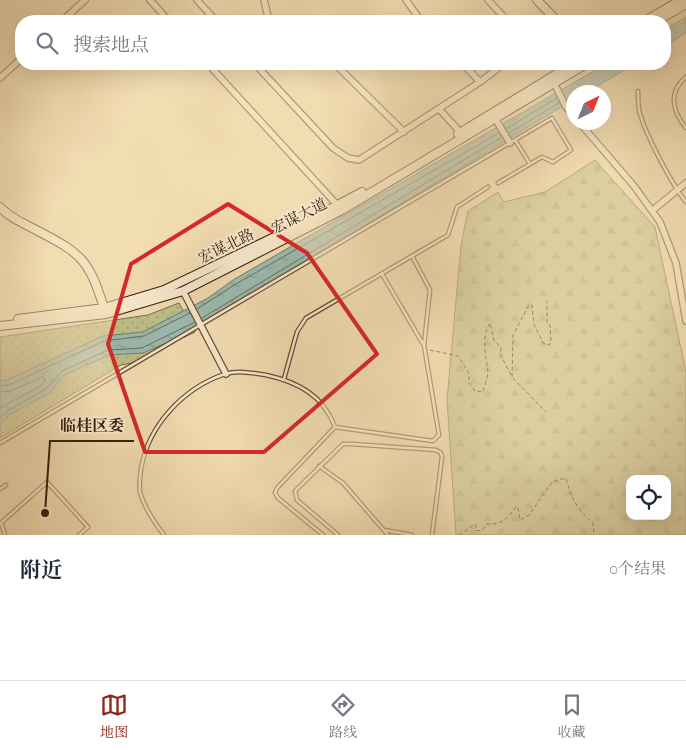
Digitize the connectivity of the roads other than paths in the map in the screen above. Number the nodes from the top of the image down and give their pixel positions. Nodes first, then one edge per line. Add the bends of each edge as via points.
1 (85, 0) edge
2 (150, 0) edge
3 (197, 0) edge
4 (264, 0) edge
5 (406, 0) edge
6 (488, 0) edge
7 (537, 0) edge
8 (681, 0) edge
9 (686, 4) edge
10 (69, 15) edge
11 (164, 15) edge
12 (211, 15) edge
13 (268, 15) edge
14 (417, 15) edge
15 (501, 15) edge
16 (551, 15) edge
17 (655, 15) edge
18 (667, 15) edge
19 (15, 64) edge
20 (214, 70) edge
21 (263, 70) edge
22 (341, 70) edge
23 (469, 70) edge
24 (496, 70) edge
25 (565, 70) edge
26 (576, 70) edge
27 (686, 77) edge
28 (0, 78) edge
29 (480, 82) junction
30 (554, 83) junction
31 (638, 91) dead end
32 (566, 107) edge
33 (439, 109) junction
34 (494, 115) junction
35 (686, 128) edge
36 (586, 130) edge
37 (404, 132) junction
38 (462, 134) junction
39 (512, 142) junction
40 (530, 164) junction
41 (498, 183) dead end
42 (686, 183) edge
43 (488, 187) dead end
44 (678, 190) junction
45 (686, 202) edge
46 (0, 207) edge
47 (340, 207) junction
48 (653, 210) junction
49 (412, 256) junction
50 (382, 274) junction
51 (183, 291) junction
52 (105, 311) junction
53 (0, 321) edge
54 (686, 321) edge
55 (201, 325) junction
56 (0, 326) edge
57 (424, 347) junction
58 (226, 374) junction
59 (284, 379) junction
60 (335, 427) junction
61 (0, 443) edge
62 (319, 466) junction
63 (6, 485) dead end
64 (0, 489) edge
65 (384, 530) junction
66 (5, 535) edge
67 (79, 535) edge
68 (164, 535) edge
69 (322, 535) edge
70 (338, 535) edge
71 (388, 535) edge
72 (412, 535) edge
73 (432, 535) edge

1 - 10 street
2 - 11 street
3 - 12 street
4 - 13 street
5 - 14 street
6 - 15 street
7 - 16 main road
8 - 17 main road
9 - 18 main road
19 - 28 street
20 - 47 street
21 - 37 street via 333,148 348,158 359,160
22 - 37 street
23 - 29 street
24 - 29 street
25 - 34 main road
26 - 30 main road, 宏谋大道
27 - 35 lane via 676,86 673,98 676,113
29 - 33 street
30 - 32 street
30 - 34 main road, 宏谋大道
31 - 44 lane via 640,114
33 - 37 street
33 - 38 street
34 - 38 main road, 宏谋大道
34 - 39 street
36 - 48 street
38 - 47 main road, 宏谋大道
39 - 40 lane
39 - 40 lane via 552,118 571,150 553,162 542,157
39 - 55 lane
40 - 41 lane
42 - 44 street
43 - 49 lane via 457,207 448,235
44 - 45 lane
44 - 48 street
46 - 52 main road via 13,218 82,257 92,273
47 - 51 main road, 宏谋大道
47 - 52 main road, 宏谋北路 via 164,290
48 - 54 street via 676,263
49 - 50 lane
49 - 57 lane via 430,290
50 - 57 lane
50 - 59 lane via 304,321 297,332
51 - 52 main road, 宏谋大道
51 - 55 street
52 - 53 main road, 宏谋北路
52 - 56 main road, 宏谋大道
55 - 58 street
55 - 61 lane
57 - 60 lane via 440,432 435,439
58 - 59 lane via 249,372
58 - 68 lane via 191,392 174,406 147,443 140,491 144,504
59 - 60 lane via 299,385 324,406
60 - 69 lane via 275,493
62 - 65 lane via 343,483
62 - 70 lane via 296,489 295,496
62 - 73 lane via 343,444 438,451 442,457
63 - 64 lane
65 - 71 lane
65 - 72 lane
66 - 67 lane via 1,523 46,482 88,527

